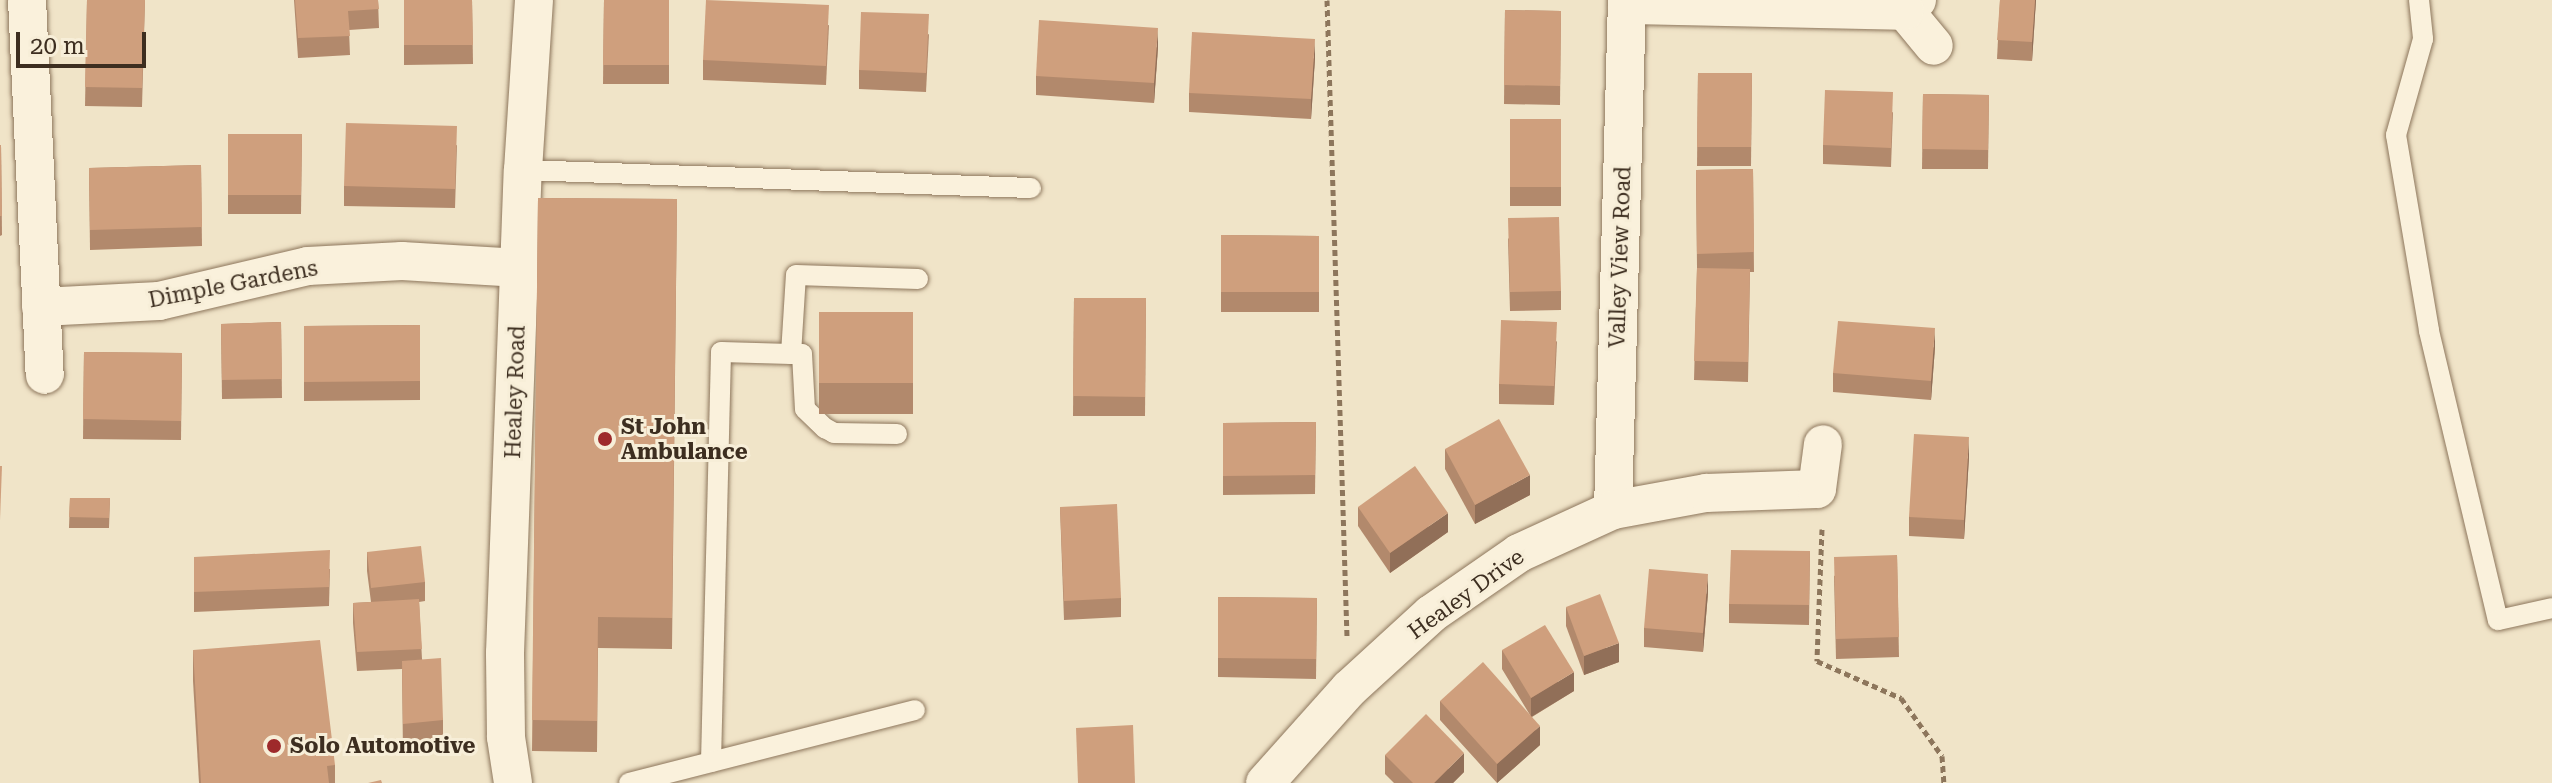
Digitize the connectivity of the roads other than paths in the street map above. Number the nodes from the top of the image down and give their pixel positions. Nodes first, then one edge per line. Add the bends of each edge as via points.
1 (27, 0) edge
2 (534, 0) edge
3 (2419, 0) edge
4 (1627, 2) edge
5 (1911, 6) edge
6 (1934, 46) dead end
7 (523, 170) junction
8 (1031, 188) dead end
9 (520, 268) junction
10 (918, 279) dead end
11 (41, 307) junction
12 (791, 354) junction
13 (45, 375) dead end
14 (897, 434) dead end
15 (1823, 444) dead end
16 (1613, 510) junction
17 (2552, 608) edge
18 (915, 710) dead end
19 (711, 762) junction
20 (513, 783) edge
21 (629, 783) edge
22 (1265, 783) edge

1 - 11 street
2 - 7 street, Healey Road
3 - 17 lane via 2423,39 2396,135 2429,331 2498,620
4 - 5 street, Valley View Road
4 - 16 street, Valley View Road
5 - 6 street, Valley View Road
7 - 8 lane
7 - 9 street, Healey Road
9 - 11 street, Dimple Gardens via 402,261 308,266 159,301
9 - 20 street, Healey Road via 505,653 506,737
10 - 12 lane via 796,275
11 - 13 street
12 - 14 lane via 802,354 805,409 825,428 834,433
12 - 19 lane via 721,352
15 - 16 street, Healey Drive via 1817,489 1706,493
16 - 22 street, Healey Drive via 1519,553 1431,614 1349,689
18 - 19 lane
19 - 21 lane

